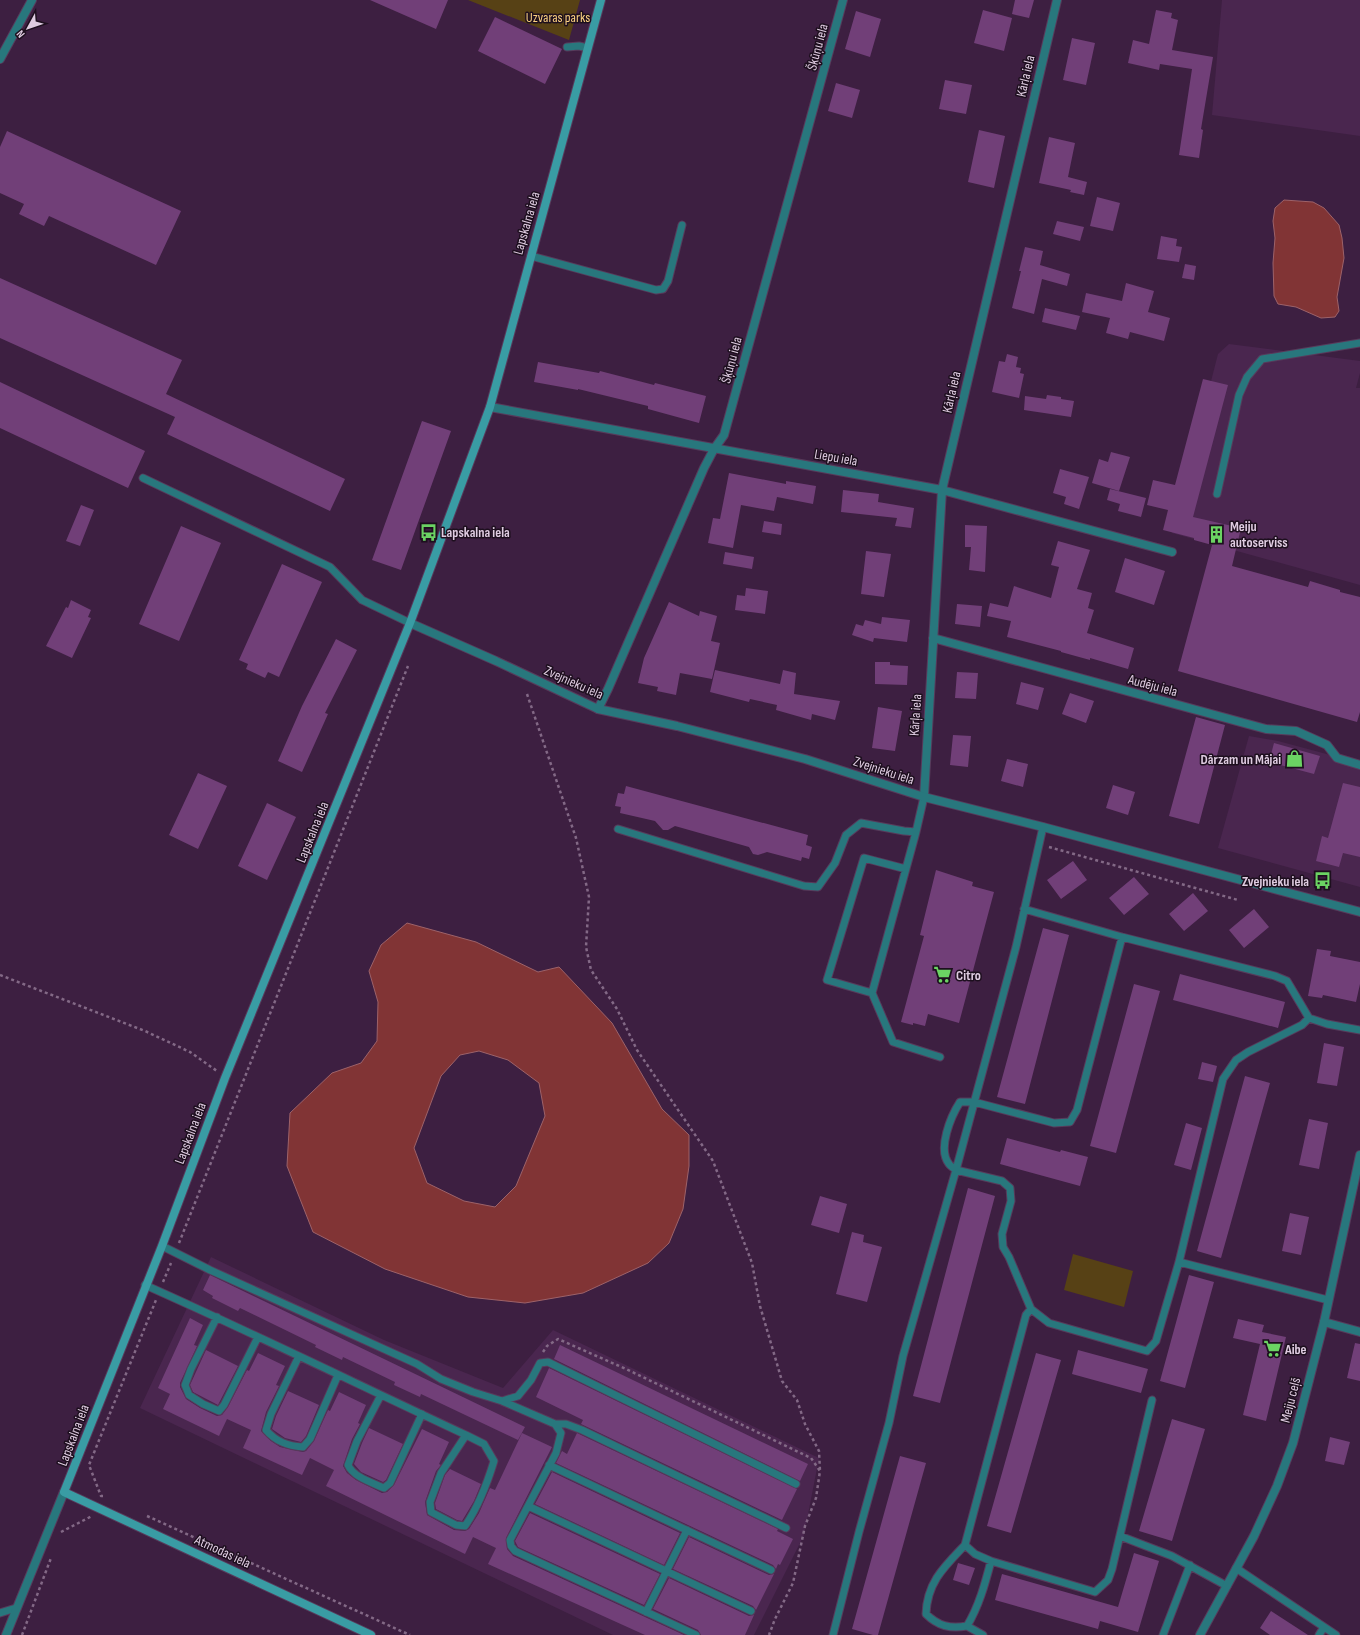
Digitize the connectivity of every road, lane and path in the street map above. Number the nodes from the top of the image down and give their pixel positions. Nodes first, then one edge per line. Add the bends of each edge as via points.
1 (32, 0) edge
2 (601, 0) edge
3 (844, 0) edge
4 (1057, 0) edge
5 (567, 47) dead end
6 (588, 48) junction
7 (0, 58) edge
8 (682, 225) dead end
9 (531, 256) junction
10 (1360, 343) edge
11 (490, 408) junction
12 (714, 448) junction
13 (143, 478) dead end
14 (942, 490) junction
15 (1217, 494) dead end
16 (1172, 552) dead end
17 (410, 624) junction
18 (933, 638) junction
19 (408, 666) dead end
20 (527, 694) dead end
21 (598, 709) junction
22 (1360, 765) edge
23 (924, 797) junction
24 (1043, 827) junction
25 (618, 829) dead end
26 (916, 832) junction
27 (1039, 845) junction
28 (906, 869) junction
29 (1238, 900) dead end
30 (1024, 909) junction
31 (1360, 912) edge
32 (1122, 937) junction
33 (0, 975) edge
34 (872, 993) junction
35 (1309, 1018) junction
36 (1360, 1030) edge
37 (940, 1057) dead end
38 (225, 1078) junction
39 (974, 1102) junction
40 (1360, 1155) edge
41 (956, 1170) junction
42 (162, 1246) junction
43 (175, 1252) junction
44 (1179, 1262) junction
45 (145, 1284) junction
46 (160, 1291) junction
47 (1328, 1300) junction
48 (1031, 1309) junction
49 (217, 1317) junction
50 (1324, 1322) junction
51 (1360, 1332) edge
52 (258, 1337) junction
53 (299, 1356) junction
54 (338, 1375) junction
55 (381, 1395) junction
56 (1152, 1400) dead end
57 (502, 1401) junction
58 (422, 1414) junction
59 (555, 1424) junction
60 (466, 1435) junction
61 (549, 1465) junction
62 (820, 1471) dead end
63 (796, 1484) dead end
64 (64, 1492) junction
65 (108, 1499) dead end
66 (528, 1506) junction
67 (94, 1515) dead end
68 (144, 1515) dead end
69 (786, 1528) dead end
70 (687, 1530) junction
71 (1120, 1536) junction
72 (58, 1539) dead end
73 (965, 1545) junction
74 (53, 1553) dead end
75 (991, 1561) junction
76 (1190, 1565) junction
77 (1236, 1568) junction
78 (771, 1570) dead end
79 (667, 1571) junction
80 (1227, 1586) junction
81 (16, 1608) junction
82 (751, 1611) dead end
83 (646, 1612) junction
84 (0, 1613) edge
85 (967, 1626) junction
86 (1324, 1627) junction
87 (6, 1635) edge
88 (22, 1635) edge
89 (371, 1635) edge
90 (410, 1635) edge
91 (696, 1635) edge
92 (833, 1635) edge
93 (983, 1635) edge
94 (1163, 1635) edge
95 (1200, 1635) edge
96 (1319, 1635) edge
97 (1336, 1635) edge

1 - 7 street
2 - 6 main road, Lapskalna iela
3 - 12 street, Šķūņu iela via 724,435
4 - 14 street, Kārļa iela
5 - 6 lane
6 - 9 main road, Lapskalna iela
8 - 9 lane via 664,289 656,290
9 - 11 main road, Lapskalna iela
10 - 15 lane via 1262,359 1247,377 1239,395
11 - 12 street, Liepu iela
11 - 17 main road, Lapskalna iela
12 - 14 street, Liepu iela
12 - 21 street, Šķūņu iela
13 - 17 lane via 330,567 362,600
14 - 16 street, Liepu iela
14 - 18 street, Kārļa iela
17 - 21 street, Zvejnieku iela
17 - 38 main road, Lapskalna iela
18 - 22 street, Audēju iela via 1266,729 1296,731 1327,745 1337,758
18 - 23 street, Kārļa iela
19 - 43 path
20 - 62 path via 576,838 589,897 586,947 591,970 617,1009 637,1050 713,1161 752,1263 760,1306 782,1381 797,1400 805,1424 819,1451
21 - 23 street, Zvejnieku iela via 677,726 805,759
23 - 24 street, Zvejnieku iela
23 - 26 lane
24 - 27 lane
24 - 31 street, Zvejnieku iela
25 - 26 lane via 804,886 818,887 835,863 846,835 861,823
26 - 28 lane
27 - 29 path
27 - 30 lane
28 - 34 lane
28 - 34 lane via 864,858 827,980
30 - 32 lane
30 - 39 lane
32 - 35 lane via 1287,981
32 - 39 lane via 1078,1110 1070,1122 1054,1123
33 - 38 path via 168,1041 201,1059
34 - 37 lane via 893,1042
35 - 36 lane
35 - 44 lane via 1302,1025 1236,1060 1223,1080
38 - 42 main road, Lapskalna iela
39 - 41 lane
39 - 41 lane via 960,1102 948,1126 944,1151 948,1164
40 - 47 street, Meiju ceļš
41 - 48 lane via 1002,1181 1010,1188 1011,1201 1002,1234 1003,1246
41 - 92 lane via 903,1356 889,1423 860,1524
42 - 43 lane
42 - 45 main road, Lapskalna iela
43 - 46 path
43 - 57 lane via 416,1364 440,1379
44 - 47 lane
44 - 48 lane via 1156,1341 1147,1351 1049,1323
45 - 46 lane
45 - 64 main road, Lapskalna iela
46 - 49 lane
46 - 65 path via 89,1465 101,1496
47 - 50 street, Meiju ceļš
48 - 73 lane via 1026,1315
49 - 52 lane
49 - 52 lane via 191,1369 186,1385 189,1395 202,1404 219,1411
50 - 51 street
50 - 77 street, Meiju ceļš via 1293,1443 1277,1486
52 - 53 lane
53 - 54 lane
53 - 54 lane via 271,1414 266,1430 273,1438 290,1446 303,1447 310,1439
54 - 55 lane
55 - 58 lane
55 - 58 lane via 357,1441 348,1465 350,1470 384,1488 390,1483
56 - 71 lane
57 - 59 lane
57 - 63 lane via 518,1396 540,1363 548,1362
58 - 60 lane
59 - 61 lane via 561,1433 556,1453
59 - 69 lane via 566,1424 582,1430
60 - 60 lane via 484,1444 494,1460 488,1482 465,1526 456,1525 431,1512 430,1502 441,1473
61 - 66 lane
61 - 70 lane
64 - 81 street, Lapskalna iela
64 - 89 main road, Atmodas iela
66 - 79 lane
66 - 83 lane via 510,1540 515,1551
67 - 72 path via 61,1531
68 - 90 path
70 - 78 lane
70 - 79 lane
71 - 75 lane via 1108,1580 1095,1592
71 - 76 lane
73 - 75 lane via 975,1554
73 - 85 lane via 939,1573 926,1601 926,1614 933,1621 954,1628
74 - 88 path
75 - 85 lane via 981,1596
76 - 80 lane
76 - 94 lane
77 - 80 street, Meiju ceļš
77 - 86 lane
79 - 82 lane
79 - 83 lane
80 - 95 street, Meiju ceļš
81 - 84 lane
81 - 87 street, Lapskalna iela
83 - 91 lane
85 - 93 lane
86 - 96 lane
86 - 97 lane

